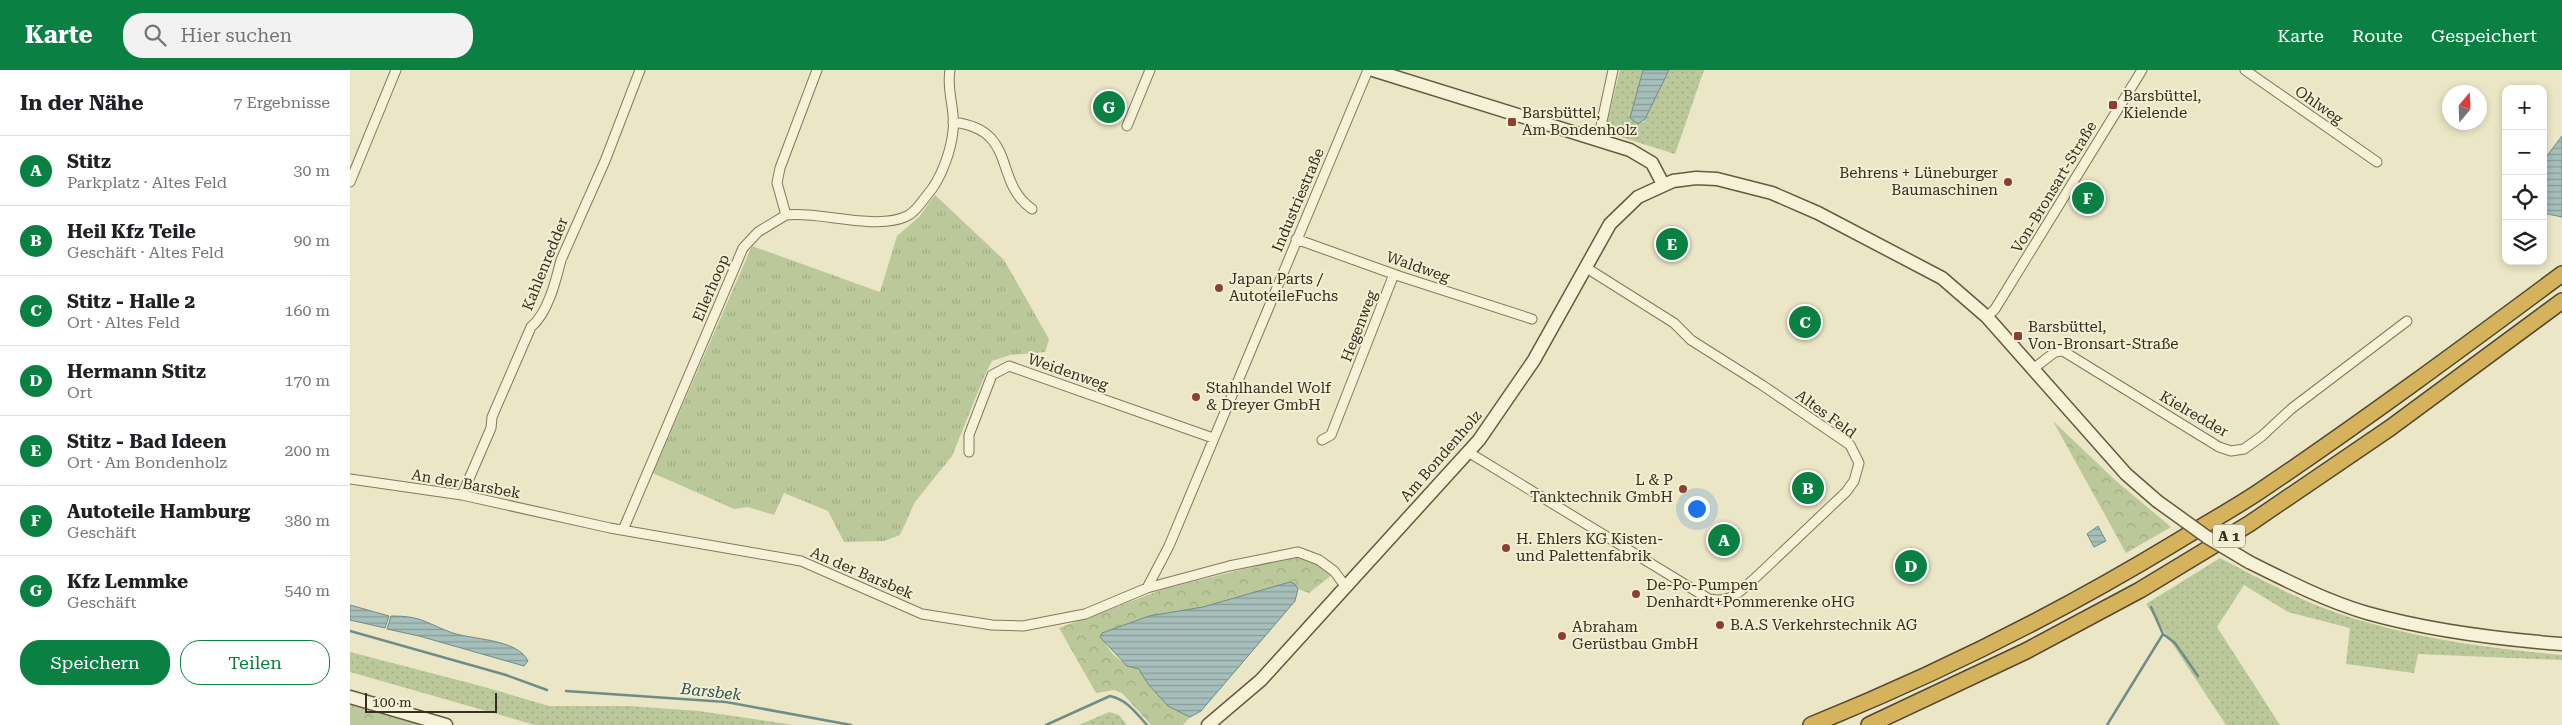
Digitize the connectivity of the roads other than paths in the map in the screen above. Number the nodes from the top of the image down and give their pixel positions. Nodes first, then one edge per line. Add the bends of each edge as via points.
1 (396, 70) edge
2 (640, 70) edge
3 (818, 70) edge
4 (950, 70) edge
5 (1150, 70) edge
6 (1368, 70) edge
7 (1373, 70) edge
8 (1613, 70) edge
9 (2142, 70) edge
10 (2245, 70) edge
11 (953, 122) junction
12 (1127, 126) dead end
13 (1598, 140) junction
14 (2377, 162) dead end
15 (350, 182) edge
16 (1663, 184) junction
17 (1032, 209) dead end
18 (786, 215) junction
19 (1296, 239) junction
20 (1585, 267) junction
21 (1394, 274) junction
22 (2562, 274) edge
23 (2562, 301) edge
24 (1988, 318) junction
25 (1532, 319) dead end
26 (2407, 321) dead end
27 (2033, 369) junction
28 (1214, 438) junction
29 (1322, 440) dead end
30 (969, 452) dead end
31 (1468, 452) junction
32 (350, 478) edge
33 (462, 495) junction
34 (623, 530) junction
35 (1346, 587) junction
36 (1147, 588) junction
37 (2562, 644) edge
38 (350, 697) edge
39 (446, 725) edge
40 (1208, 725) edge
41 (1811, 725) edge
42 (1869, 725) edge

1 - 15 street
2 - 33 street, Kahlenredder via 539,320 531,326
3 - 18 street via 780,168 777,183
4 - 11 street
5 - 12 street
6 - 19 street, Industriestraße
7 - 13 main road
8 - 13 street
9 - 24 street, Von-Bronsart-Straße
10 - 14 street, Ohlweg
11 - 17 street via 975,126 995,141 1017,193
11 - 18 street via 951,142 934,188 907,216 879,222 804,213
13 - 16 main road via 1630,150 1652,163
16 - 20 main road, Am Bondenholz via 1638,197 1618,214
16 - 24 main road, Am Bondenholz via 1683,179 1717,179 1764,190 1801,204 1942,278
18 - 34 street, Ellerhoop via 758,232 743,248
19 - 21 street, Waldweg
19 - 28 street, Industriestraße
20 - 31 main road, Am Bondenholz via 1534,360
20 - 31 street, Altes Feld via 1674,323 1691,340 1850,445 1859,464 1854,481 1753,580 1724,602 1709,599
21 - 25 street, Waldweg
21 - 29 street, Hegenweg via 1331,435
22 - 41 highway, A 1 via 2401,394 2255,494 2130,570 2027,626 1878,698
23 - 42 highway, A 1 via 2390,428 2249,524 2140,590 2026,651
24 - 27 main road, Am Bondenholz
26 - 27 street, Kielredder via 2291,409 2262,436 2244,448 2231,451 2219,447 2063,351 2055,352
27 - 37 main road, Am Bondenholz, bridge via 2126,474 2207,537 2248,562 2301,588 2366,612 2438,630
28 - 30 street, Weidenweg via 1009,366 992,375 970,435
28 - 36 street, Industriestraße via 1170,546
31 - 35 main road, Am Bondenholz
32 - 33 street, An der Barsbek
33 - 34 street, An der Barsbek
34 - 36 street, An der Barsbek via 801,562 922,614 992,625 1023,626 1085,614
35 - 36 street, An der Barsbek via 1326,565 1298,552
35 - 40 main road, Am Bondenholz via 1248,693
38 - 39 main road

